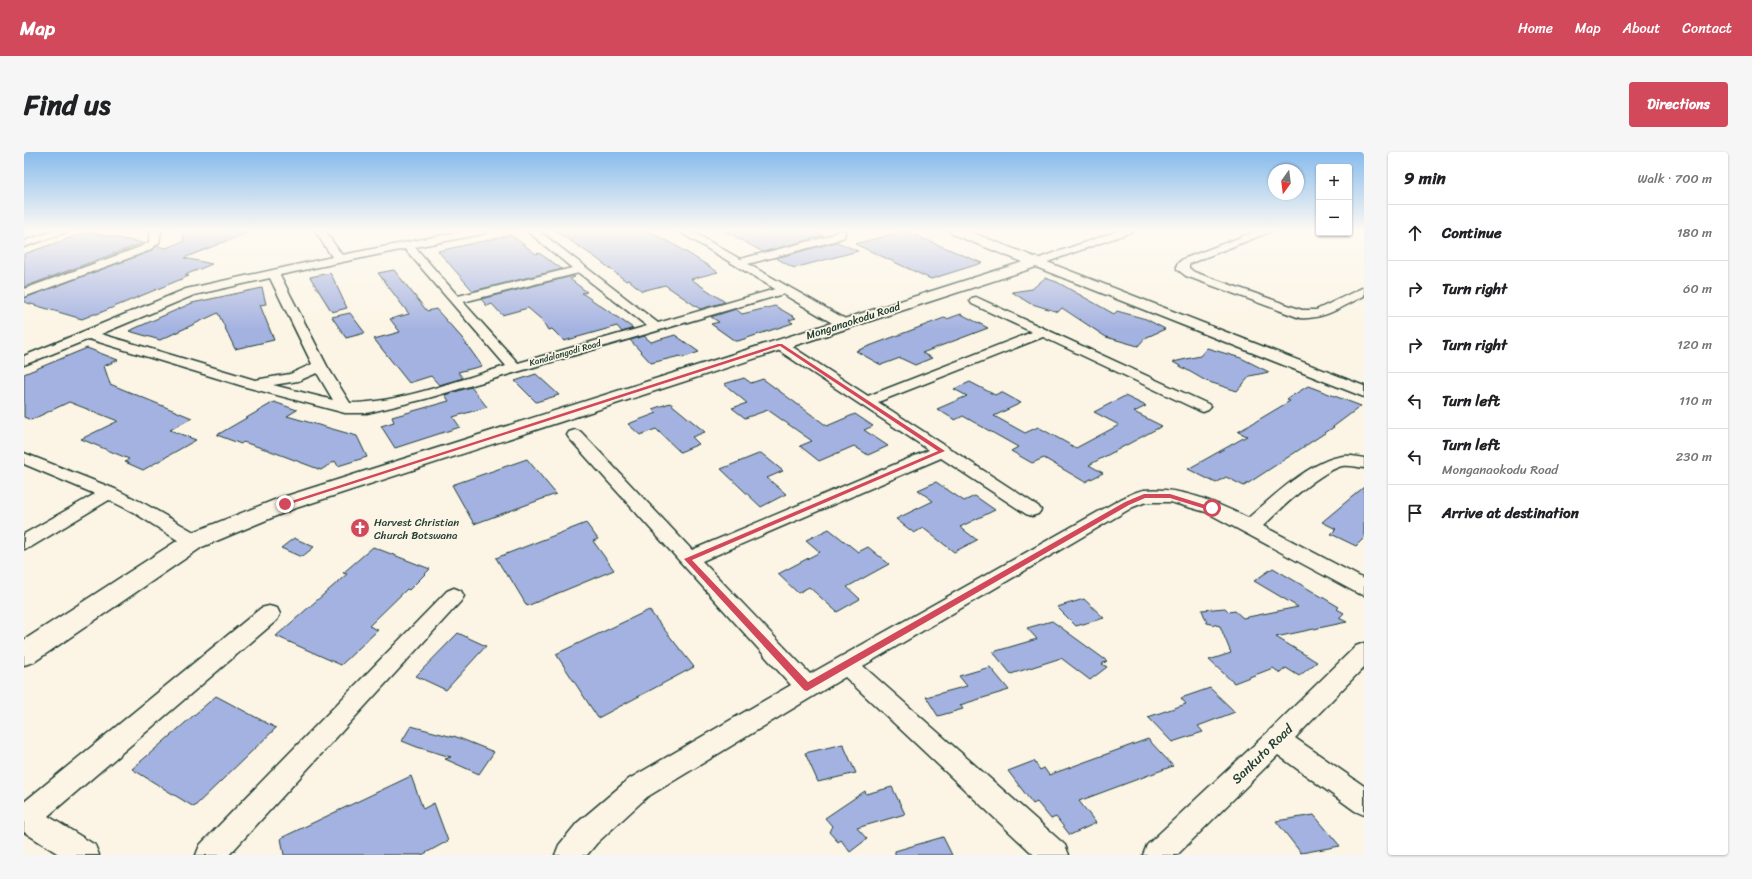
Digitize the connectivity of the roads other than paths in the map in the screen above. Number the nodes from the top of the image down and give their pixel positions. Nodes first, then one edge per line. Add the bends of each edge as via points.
1 (104, 264) edge
2 (316, 264) edge
3 (423, 264) edge
4 (574, 264) edge
5 (739, 264) edge
6 (1032, 264) edge
7 (1037, 264) edge
8 (1183, 264) edge
9 (581, 269) junction
10 (273, 273) junction
11 (784, 290) junction
12 (1364, 291) edge
13 (24, 293) edge
14 (455, 300) junction
15 (976, 301) dead end
16 (844, 324) junction
17 (656, 327) junction
18 (1042, 333) junction
19 (88, 334) junction
20 (780, 345) junction
21 (24, 361) edge
22 (320, 366) junction
23 (515, 368) junction
24 (251, 384) junction
25 (1364, 392) edge
26 (867, 401) junction
27 (1203, 407) dead end
28 (345, 408) junction
29 (574, 435) dead end
30 (942, 451) junction
31 (24, 458) edge
32 (1364, 464) edge
33 (109, 493) junction
34 (1032, 510) dead end
35 (1250, 527) junction
36 (194, 541) junction
37 (24, 542) edge
38 (688, 559) junction
39 (1364, 588) edge
40 (454, 596) dead end
41 (269, 614) dead end
42 (1364, 652) edge
43 (24, 654) edge
44 (847, 665) junction
45 (807, 687) junction
46 (1277, 740) junction
47 (1364, 802) edge
48 (25, 816) edge
49 (85, 855) edge
50 (210, 855) edge
51 (569, 855) edge
52 (1055, 855) edge
53 (1157, 855) edge

1 - 13 street
2 - 10 street
3 - 14 street
4 - 9 street
5 - 11 street
6 - 16 street, Monganaokodu Road
7 - 25 street
8 - 12 street via 1183,269 1190,274 1300,314 1320,313
9 - 14 street
9 - 17 street
10 - 19 street via 185,293
10 - 22 street
11 - 16 street
11 - 17 street, Kandalangodi Road
14 - 23 street
15 - 18 street
16 - 20 street, Monganaokodu Road
17 - 23 street, Kandalangodi Road
18 - 26 street
18 - 27 street
19 - 21 street
19 - 24 street, Kandalangodi Road
20 - 26 street
20 - 36 street, Monganaokodu Road via 285,504
22 - 24 street via 293,378
22 - 28 street
23 - 28 street, Kandalangodi Road via 420,396 367,408
24 - 28 street, Kandalangodi Road
26 - 30 street
29 - 38 street
30 - 34 street
30 - 38 street
31 - 33 street
32 - 35 street via 1343,461 1329,466 1288,494
33 - 36 street
33 - 37 street
35 - 39 street
35 - 44 street via 1194,502 1170,496 1144,496 1127,503
36 - 43 street, Monganaokodu Road
38 - 45 street
40 - 50 street
41 - 48 street
42 - 46 street, Sankuto Road
44 - 45 street
44 - 52 street
45 - 51 street via 638,788 586,833
46 - 47 street
46 - 53 street, Sankuto Road
48 - 49 street

